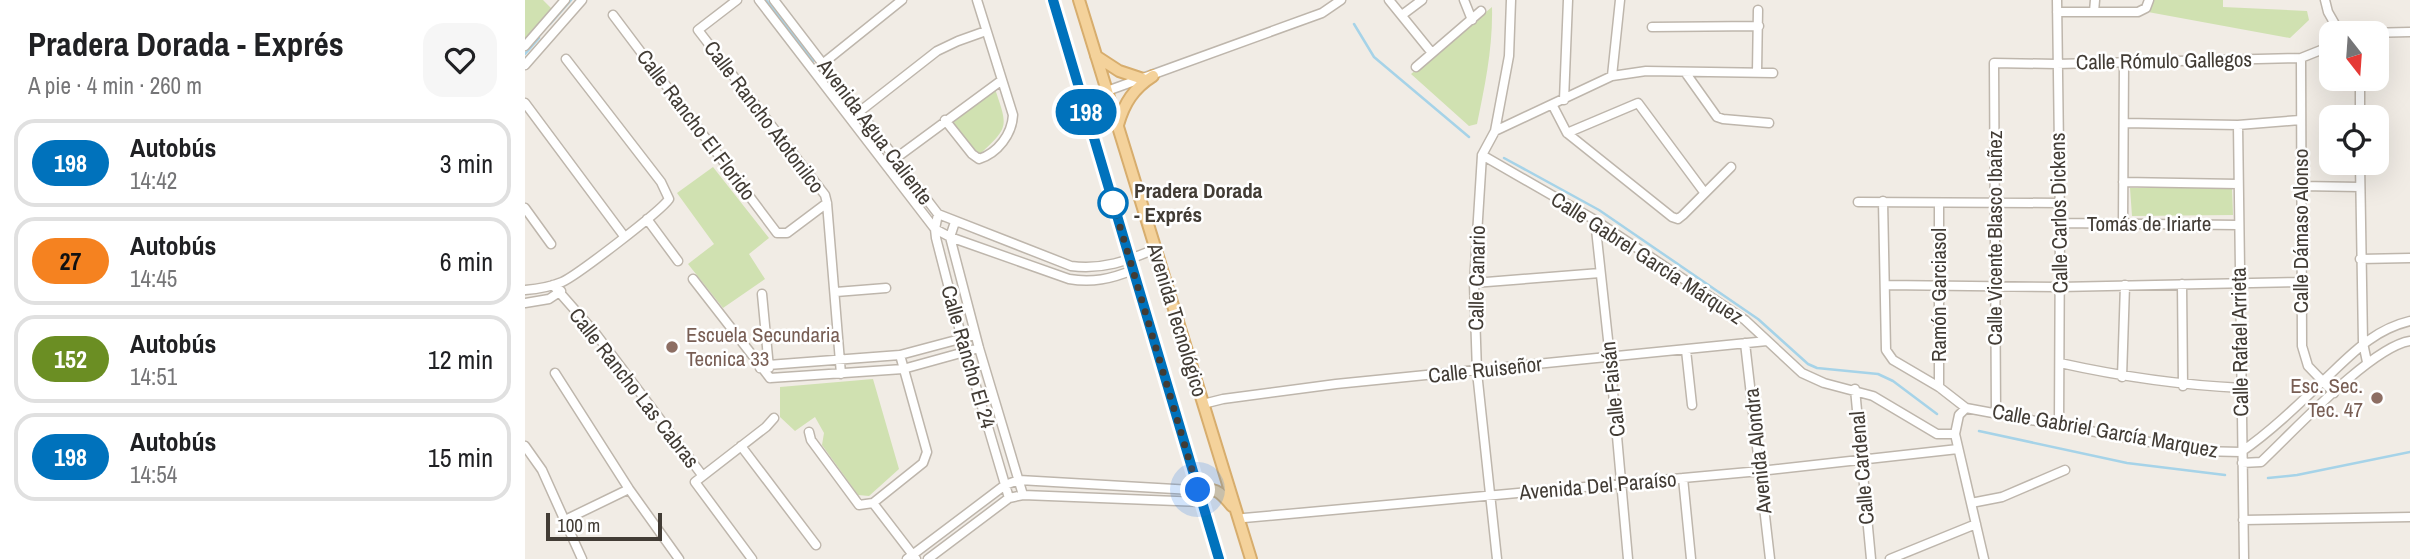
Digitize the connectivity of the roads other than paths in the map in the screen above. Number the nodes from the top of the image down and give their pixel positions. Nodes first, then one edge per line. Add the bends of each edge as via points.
1 (565, 0) edge
2 (582, 0) edge
3 (737, 0) edge
4 (759, 0) edge
5 (774, 0) edge
6 (902, 0) edge
7 (977, 0) edge
8 (1053, 0) edge
9 (1079, 0) edge
10 (1341, 0) edge
11 (1389, 0) edge
12 (1422, 0) edge
13 (1464, 0) edge
14 (1511, 0) edge
15 (1568, 0) edge
16 (1620, 0) edge
17 (2057, 0) edge
18 (2095, 0) edge
19 (2149, 0) edge
20 (2325, 1) edge
21 (1758, 10) dead end
22 (1481, 12) dead end
23 (2057, 12) junction
24 (2094, 12) junction
25 (613, 15) dead end
26 (1402, 15) junction
27 (1472, 20) junction
28 (2333, 21) edge
29 (542, 26) junction
30 (1759, 26) junction
31 (1652, 27) dead end
32 (986, 30) junction
33 (2389, 32) edge
34 (2410, 32) edge
35 (551, 35) junction
36 (525, 46) edge
37 (2319, 51) edge
38 (1432, 53) junction
39 (1096, 56) junction
40 (2301, 58) junction
41 (566, 59) dead end
42 (2124, 62) junction
43 (1994, 63) joint
44 (823, 64) junction
45 (2056, 64) junction
46 (525, 65) edge
47 (1416, 67) dead end
48 (814, 72) junction
49 (1685, 72) junction
50 (1757, 72) junction
51 (1773, 73) dead end
52 (1612, 76) junction
53 (1148, 77) junction
54 (1002, 80) junction
55 (1107, 91) junction
56 (1564, 100) junction
57 (525, 103) edge
58 (1553, 106) junction
59 (859, 112) junction
60 (945, 120) junction
61 (2300, 120) junction
62 (1769, 123) dead end
63 (2124, 123) junction
64 (1118, 125) junction
65 (2238, 125) junction
66 (1495, 131) junction
67 (1567, 133) junction
68 (1482, 155) junction
69 (895, 158) junction
70 (885, 166) junction
71 (1731, 167) dead end
72 (2360, 175) edge
73 (2123, 182) junction
74 (2238, 184) junction
75 (2301, 186) junction
76 (2360, 187) junction
77 (1704, 192) junction
78 (1883, 201) junction
79 (1858, 202) dead end
80 (828, 203) junction
81 (1939, 203) junction
82 (1994, 203) junction
83 (2059, 203) junction
84 (525, 208) edge
85 (938, 214) junction
86 (647, 219) junction
87 (1595, 220) junction
88 (955, 222) junction
89 (2060, 223) junction
90 (2123, 224) junction
91 (2238, 225) junction
92 (935, 229) junction
93 (624, 236) junction
94 (950, 237) junction
95 (551, 244) dead end
96 (1155, 249) junction
97 (2410, 258) edge
98 (2361, 259) junction
99 (678, 261) dead end
100 (1131, 265) junction
101 (1600, 273) junction
102 (693, 279) dead end
103 (564, 281) junction
104 (2301, 282) junction
105 (1473, 283) junction
106 (2240, 283) junction
107 (1939, 284) junction
108 (2182, 284) junction
109 (553, 285) junction
110 (1885, 285) junction
111 (1996, 285) junction
112 (2125, 285) junction
113 (2059, 286) junction
114 (886, 288) dead end
115 (525, 290) edge
116 (836, 292) junction
117 (561, 293) junction
118 (762, 294) dead end
119 (525, 303) edge
120 (2410, 321) edge
121 (975, 335) junction
122 (962, 339) junction
123 (1767, 341) junction
124 (2410, 341) edge
125 (1745, 343) junction
126 (2363, 343) junction
127 (979, 348) junction
128 (1685, 349) junction
129 (966, 352) junction
130 (900, 355) junction
131 (1610, 358) junction
132 (840, 360) junction
133 (2367, 362) junction
134 (2060, 363) junction
135 (764, 366) junction
136 (903, 369) junction
137 (1478, 372) junction
138 (555, 373) dead end
139 (1803, 373) joint
140 (841, 374) junction
141 (2122, 377) junction
142 (2322, 383) junction
143 (2183, 386) junction
144 (1939, 387) junction
145 (2242, 388) junction
146 (1855, 389) junction
147 (2334, 393) junction
148 (1203, 404) junction
149 (1692, 405) dead end
150 (1966, 408) junction
151 (1996, 414) junction
152 (774, 418) dead end
153 (2059, 426) junction
154 (809, 432) dead end
155 (1955, 434) junction
156 (525, 446) edge
157 (741, 446) junction
158 (1958, 449) junction
159 (2241, 452) junction
160 (1861, 460) junction
161 (2242, 463) junction
162 (2065, 470) dead end
163 (1760, 471) junction
164 (702, 475) junction
165 (1683, 478) junction
166 (1019, 480) junction
167 (1622, 483) junction
168 (1005, 485) junction
169 (1104, 485) junction
170 (629, 489) junction
171 (1195, 490) junction
172 (1023, 495) junction
173 (1491, 496) junction
174 (1009, 498) junction
175 (1103, 499) junction
176 (1202, 502) junction
177 (873, 503) junction
178 (1971, 503) junction
179 (1238, 515) junction
180 (2410, 517) edge
181 (565, 520) junction
182 (2243, 520) junction
183 (1976, 524) junction
184 (816, 545) dead end
185 (912, 558) edge
186 (582, 559) edge
187 (679, 559) edge
188 (752, 559) edge
189 (928, 559) edge
190 (1219, 559) edge
191 (1251, 559) edge
192 (1497, 559) edge
193 (1628, 559) edge
194 (1691, 559) edge
195 (1770, 559) edge
196 (1871, 559) edge
197 (1890, 559) edge
198 (1984, 559) edge
199 (2244, 559) edge

1 - 29 street
2 - 35 street
3 - 80 street, Calle Rancho Atotonilco via 698,30 821,187
4 - 48 street, Avenida Agua Caliente
5 - 44 street, Avenida Agua Caliente
6 - 44 street
7 - 32 street
8 - 100 main road, Avenida Tecnológico
9 - 39 main road, Avenida Tecnológico
10 - 53 street via 1322,13
11 - 26 street
12 - 26 street
13 - 27 street
14 - 66 street, Calle Canario via 1509,56
15 - 56 street
16 - 52 street
17 - 23 street, Calle Carlos Dickens
18 - 24 street
19 - 24 street via 2138,12
20 - 28 street
21 - 30 street
22 - 27 street
23 - 24 street
23 - 45 street, Calle Carlos Dickens
25 - 80 street, Calle Rancho El Florido via 779,234
26 - 38 street
27 - 38 street
29 - 35 street
29 - 36 street
30 - 31 street
30 - 50 street
32 - 54 street
32 - 59 street via 937,51
33 - 34 street
35 - 46 street
37 - 40 street, Calle Rómulo Gallegos
38 - 47 street
39 - 53 main road via 1119,71
39 - 55 main road, Avenida Tecnológico
40 - 42 street, Calle Rómulo Gallegos
40 - 61 street, Calle Dámaso Alonso
41 - 86 street via 661,182 667,202
42 - 45 street, Calle Rómulo Gallegos
42 - 63 street
43 - 45 street, Calle Rómulo Gallegos
43 - 82 street, Calle Vicente Blasco Ibañez
44 - 48 street
44 - 59 street, Avenida Agua Caliente
45 - 83 street, Calle Carlos Dickens
48 - 70 street, Avenida Agua Caliente
49 - 50 street
49 - 52 street
49 - 62 street via 1717,117
50 - 51 street
52 - 56 street
53 - 55 street
53 - 64 main road via 1125,104
54 - 60 street
54 - 60 street via 1012,123 991,154 974,156
55 - 64 main road, Avenida Tecnológico
56 - 58 street
57 - 93 street
58 - 66 street
58 - 67 street
59 - 69 street, Avenida Agua Caliente
60 - 69 street
61 - 65 street
61 - 75 street, Calle Dámaso Alonso
63 - 65 street
63 - 73 street
64 - 96 main road, Avenida Tecnológico
65 - 74 street, Calle Rafael Arrieta
66 - 68 street, Calle Canario
67 - 77 street via 1672,218 1678,219
67 - 77 street via 1638,103
68 - 87 street, Calle Gabrel García Márquez
68 - 105 street, Calle Canario
69 - 70 street
69 - 85 street, Avenida Agua Caliente
70 - 92 street, Avenida Agua Caliente
71 - 77 street
72 - 76 street
73 - 74 street
73 - 90 street
74 - 91 street, Calle Rafael Arrieta
75 - 76 street
75 - 104 street, Calle Dámaso Alonso
76 - 98 street
78 - 79 street
78 - 81 street
78 - 110 street
80 - 116 street, Calle Rancho Atotonilco
81 - 82 street
81 - 107 street, Ramón Garciasol
82 - 83 street
82 - 111 street, Calle Vicente Blasco Ibañez
83 - 89 street, Calle Carlos Dickens
84 - 95 street
85 - 88 street, Avenida Agua Caliente
85 - 92 street, Calle Rancho El 24
86 - 93 street
86 - 99 street
87 - 101 street, Calle Faisán
87 - 123 street, Calle Gabrel García Márquez via 1745,320
88 - 94 street
88 - 100 street, Avenida Agua Caliente via 1071,266
89 - 90 street, Tomás de Iriarte
89 - 113 street, Calle Carlos Dickens
90 - 91 street, Tomás de Iriarte
91 - 106 street, Calle Rafael Arrieta
92 - 94 street, Avenida Agua Caliente
92 - 122 street, Calle Rancho El 24
93 - 103 street
94 - 100 street, Avenida Agua Caliente via 1069,279 1102,280
94 - 121 street, Calle Rancho El 24
96 - 100 street, Avenida Agua Caliente
96 - 148 main road, Avenida Tecnológico
97 - 98 street
98 - 126 street
100 - 171 main road, Avenida Tecnológico
101 - 105 street
101 - 131 street, Calle Faisán
102 - 135 street
103 - 109 street
103 - 117 street
104 - 106 street
104 - 142 street, Calle Dámaso Alonso via 2304,355
105 - 137 street, Calle Canario
106 - 108 street
106 - 145 street, Calle Rafael Arrieta
107 - 110 street
107 - 111 street
107 - 144 street, Ramón Garciasol
108 - 112 street
108 - 143 street
109 - 115 street
109 - 117 street, Calle Rancho Las Cabras
110 - 144 street, Calle Gabriel García Marquez via 1886,350 1893,360
111 - 113 street
111 - 151 street, Calle Vicente Blasco Ibañez
112 - 113 street
112 - 141 street
113 - 134 street, Calle Carlos Dickens
114 - 116 street
116 - 132 street, Calle Rancho Atotonilco
117 - 119 street
117 - 164 street, Calle Rancho Las Cabras
118 - 135 street
120 - 126 street, Calle Gabriel García Marquez
121 - 122 street
121 - 127 street, Calle Rancho El 24
122 - 129 street, Calle Rancho El 24
122 - 130 street
123 - 125 street, Calle Ruiseñor
123 - 139 street, Calle Gabrel García Márquez
124 - 133 street, Calle Gabriel García Marquez
125 - 128 street, Calle Ruiseñor
125 - 163 street, Avenida Alondra
126 - 133 street
126 - 142 street, Calle Gabriel García Marquez
127 - 129 street
127 - 166 street, Calle Rancho El 24
128 - 131 street, Calle Ruiseñor
128 - 149 street
129 - 136 street
129 - 168 street, Calle Rancho El 24
130 - 132 street
130 - 136 street
131 - 137 street, Calle Ruiseñor
131 - 167 street, Calle Faisán
132 - 135 street
132 - 140 street, Calle Rancho Atotonilco
133 - 147 street, Calle Gabriel García Marquez
134 - 141 street
134 - 153 street, Calle Carlos Dickens
135 - 140 street via 770,378
136 - 140 street
136 - 177 street via 927,456
137 - 148 street, Calle Ruiseñor via 1336,384
137 - 173 street, Calle Canario
138 - 170 street
139 - 146 street, Calle Cardenal
141 - 143 street
142 - 147 street, Calle Dámaso Alonso
142 - 159 street, Calle Gabriel García Marquez
143 - 145 street
144 - 150 street, Calle Gabriel García Marquez
145 - 159 street, Calle Rafael Arrieta
146 - 155 street via 1937,434
146 - 160 street, Calle Cardenal
147 - 161 street, Calle Gabriel García Marquez via 2261,462
148 - 179 main road, Avenida Tecnológico
150 - 151 street, Calle Gabriel García Marquez
150 - 155 street via 1959,415
151 - 153 street, Calle Gabriel García Marquez
152 - 157 street
153 - 159 street, Calle Gabriel García Marquez via 2198,451
154 - 177 street via 857,503
155 - 158 street
156 - 181 street via 538,461
157 - 164 street
157 - 184 street
158 - 160 street, Avenida Del Paraíso
158 - 178 street
159 - 161 street, Calle Rafael Arrieta
160 - 163 street, Avenida Del Paraíso
160 - 196 street, Calle Cardenal
161 - 182 street, Calle Rafael Arrieta
162 - 178 street via 2001,497
163 - 165 street, Avenida Del Paraíso
163 - 195 street, Avenida Alondra
164 - 188 street, Calle Rancho Las Cabras via 696,485
165 - 167 street, Avenida Del Paraíso
165 - 194 street
166 - 168 street
166 - 169 street
166 - 172 street, Calle Rancho El 24
167 - 173 street, Avenida Del Paraíso
167 - 193 street, Calle Faisán
168 - 174 street, Calle Rancho El 24
168 - 185 street
169 - 171 street
169 - 175 street
170 - 181 street
170 - 187 street
171 - 176 main road, Avenida Tecnológico
171 - 179 main road via 1216,489
172 - 174 street
172 - 175 street
173 - 179 street, Avenida Del Paraíso
173 - 192 street, Calle Canario
174 - 189 street
175 - 176 street
176 - 190 main road, Avenida Tecnológico
177 - 185 street
178 - 183 street
179 - 191 main road, Avenida Tecnológico
180 - 182 street
181 - 186 street
182 - 199 street, Calle Rafael Arrieta
183 - 197 street
183 - 198 street

